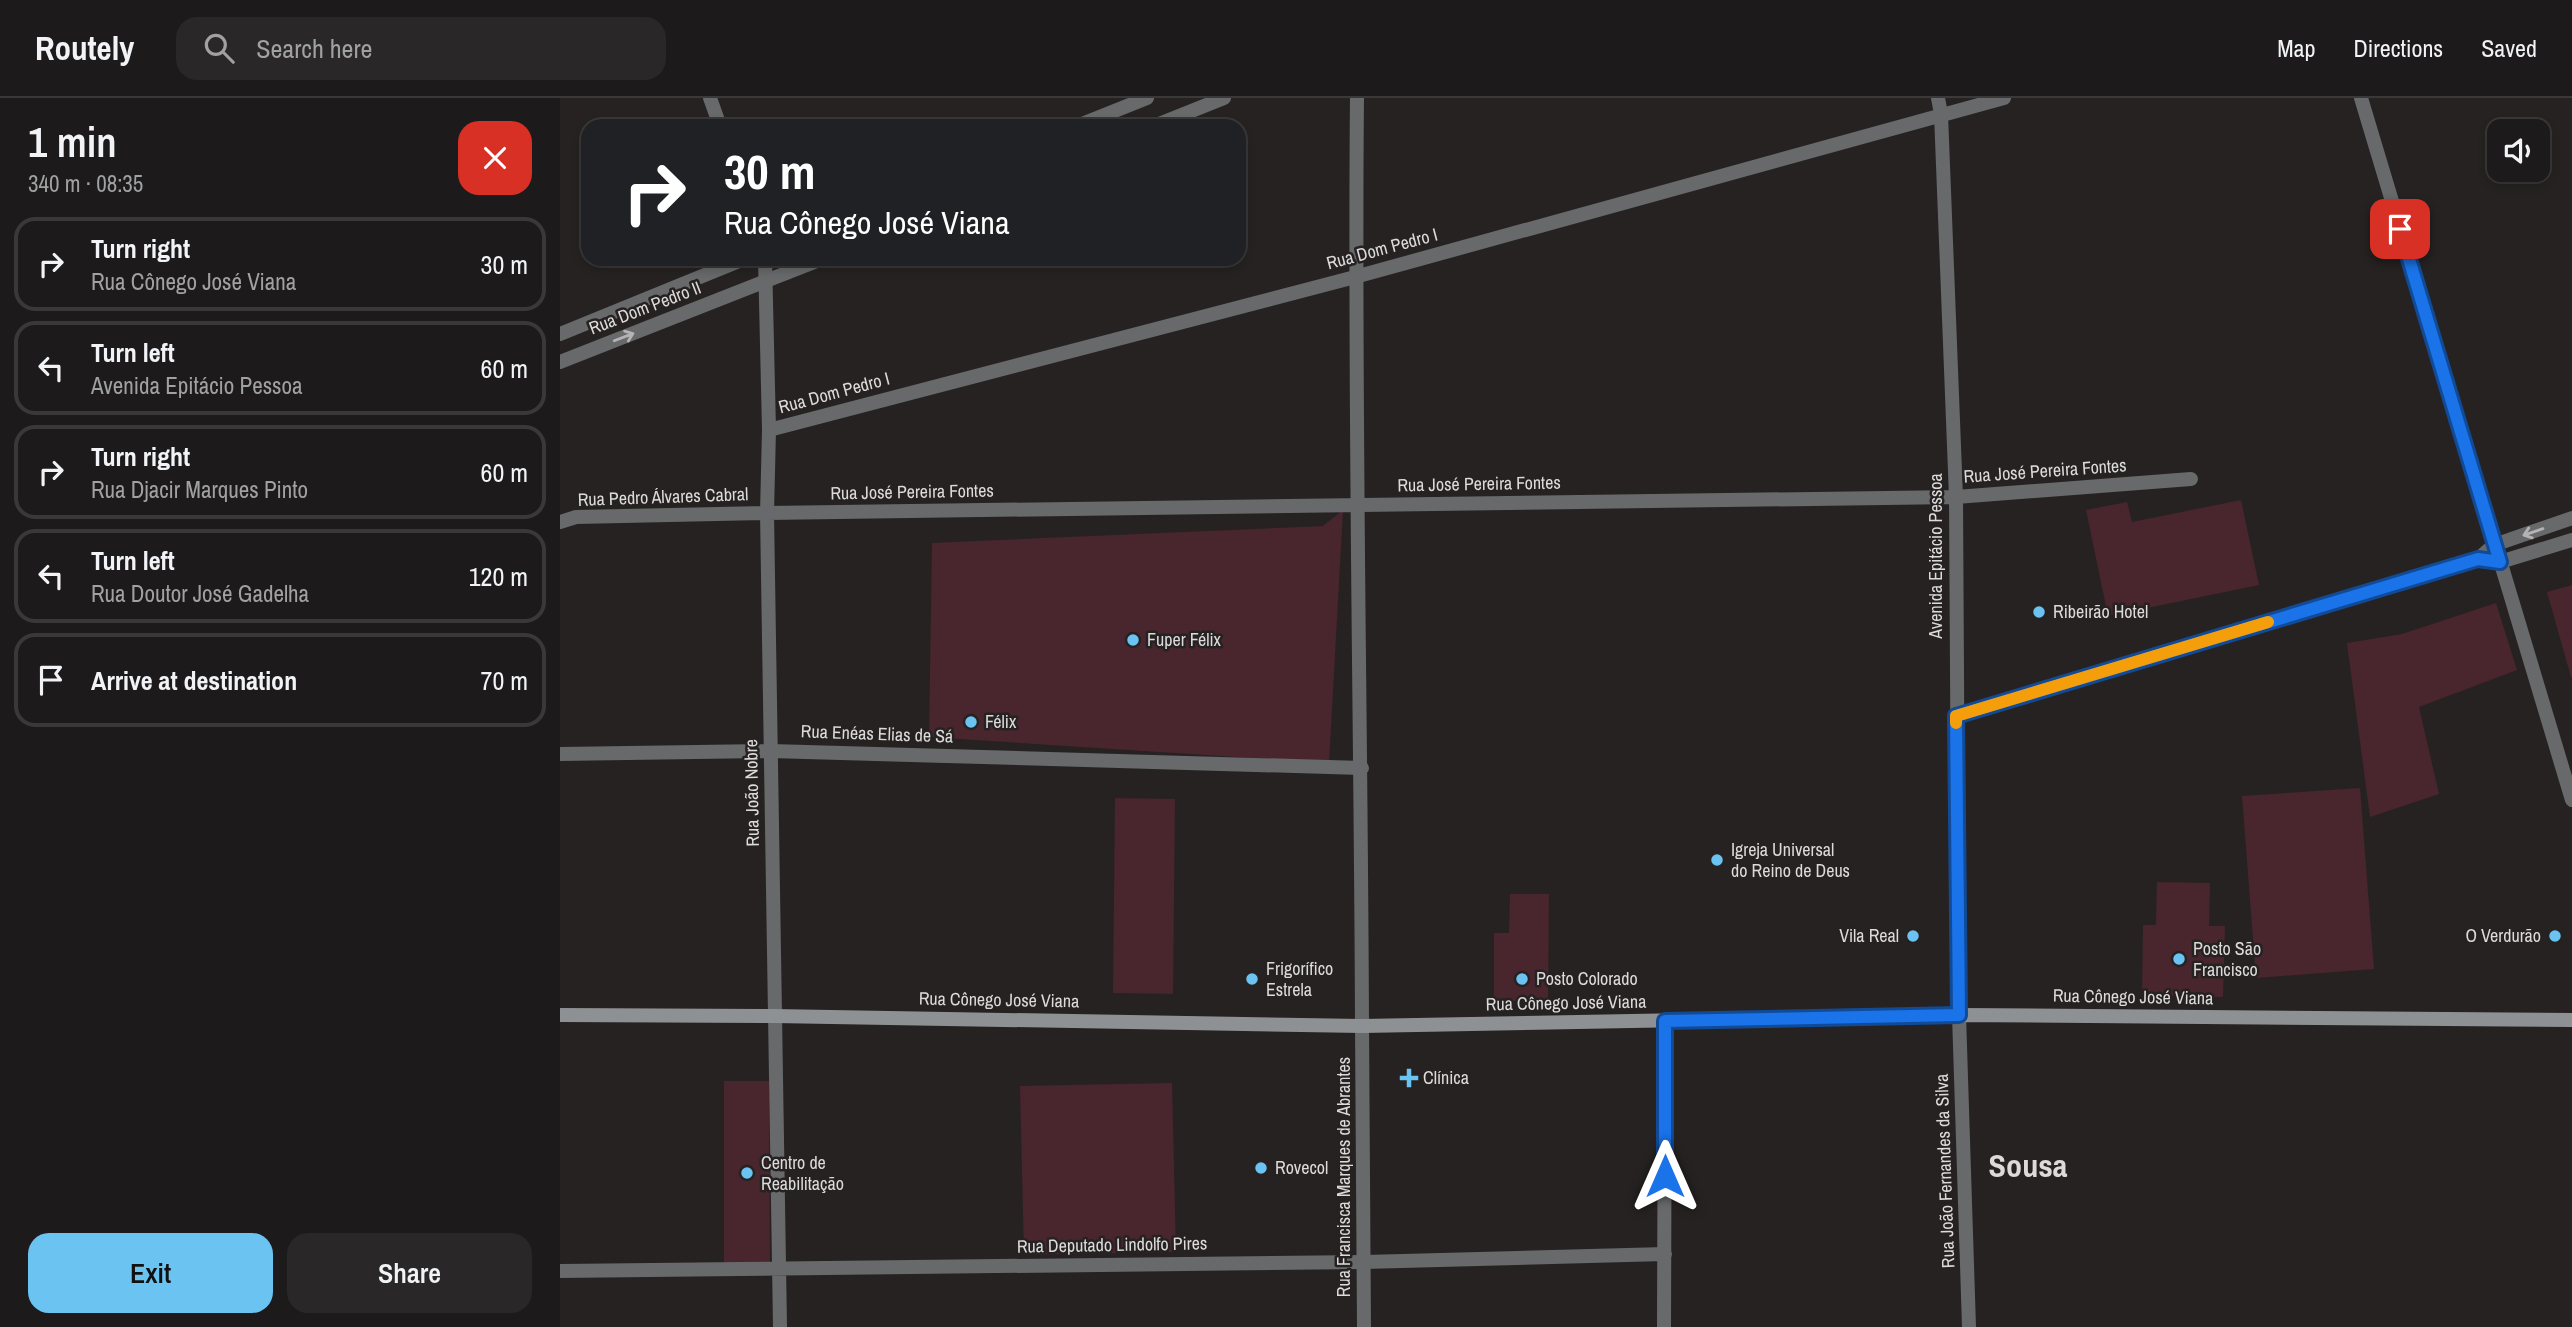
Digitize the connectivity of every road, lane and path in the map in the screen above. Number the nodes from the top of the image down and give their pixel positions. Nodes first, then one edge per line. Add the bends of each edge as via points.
1 (710, 98) edge
2 (1147, 98) edge
3 (1224, 98) edge
4 (1357, 98) edge
5 (1938, 98) edge
6 (2004, 98) edge
7 (2361, 98) edge
8 (1941, 114) junction
9 (718, 119) edge
10 (1094, 119) edge
11 (1172, 119) edge
12 (727, 266) edge
13 (766, 266) edge
14 (804, 266) edge
15 (1356, 277) junction
16 (767, 281) junction
17 (560, 334) edge
18 (560, 362) edge
19 (769, 430) junction
20 (2191, 478) dead end
21 (1956, 497) junction
22 (1357, 505) junction
23 (768, 513) junction
24 (2572, 518) edge
25 (560, 522) edge
26 (2572, 540) edge
27 (2494, 545) junction
28 (2478, 559) junction
29 (2500, 562) junction
30 (1956, 716) junction
31 (771, 751) junction
32 (560, 754) edge
33 (1362, 768) junction
34 (2572, 800) edge
35 (1959, 1015) junction
36 (560, 1016) edge
37 (774, 1016) junction
38 (2572, 1020) edge
39 (1665, 1021) junction
40 (1362, 1026) junction
41 (1665, 1254) junction
42 (1364, 1262) junction
43 (779, 1268) junction
44 (560, 1271) edge
45 (780, 1327) edge
46 (1364, 1327) edge
47 (1664, 1327) edge
48 (1969, 1327) edge

1 - 9 street
2 - 10 street
3 - 11 street
4 - 15 street, Rua Francisca Marques de Abrantes
5 - 8 street, Avenida Epitácio Pessoa
6 - 8 street, Rua Dom Pedro I
7 - 27 street
8 - 15 street, Rua Dom Pedro I
8 - 21 street, Avenida Epitácio Pessoa
12 - 17 street, Rua Dom Pedro II
13 - 16 street, Rua João Nobre
14 - 16 street, Rua Dom Pedro II
15 - 19 street, Rua Dom Pedro I
15 - 22 street, Rua Francisca Marques de Abrantes
18 -> 16 street, Rua Dom Pedro II
16 - 19 street, Rua João Nobre
19 - 23 street, Rua João Nobre
20 - 21 street, Rua José Pereira Fontes
21 - 22 street, Rua José Pereira Fontes
21 - 30 street, Avenida Epitácio Pessoa
22 - 23 street, Rua José Pereira Fontes
22 - 33 street, Rua Francisca Marques de Abrantes
23 - 25 street, Rua Pedro Álvares Cabral via 576,517
23 - 31 street, Rua João Nobre
24 -> 27 street
26 - 29 street
27 - 28 street
27 - 29 street
28 - 29 street
28 - 30 street
29 - 34 street
30 - 35 street, Avenida Epitácio Pessoa
31 - 32 street, Rua Enéas Elias de Sá
31 - 33 street, Rua Enéas Elias de Sá
31 - 37 street, Rua João Nobre
33 - 40 street, Rua Francisca Marques de Abrantes
35 - 38 main road, Rua Cônego José Viana
35 - 39 main road, Rua Cônego José Viana
35 - 48 street, Rua João Fernandes da Silva
36 - 37 main road, Rua Cônego José Viana
37 - 40 main road, Rua Cônego José Viana
37 - 43 street, Rua João Nobre
39 - 40 main road, Rua Cônego José Viana
39 - 41 street
40 - 42 street, Rua Francisca Marques de Abrantes
41 - 42 street, Rua Deputado Lindolfo Pires
41 - 47 street
42 - 43 street, Rua Deputado Lindolfo Pires
42 - 46 street, Rua Francisca Marques de Abrantes
43 - 44 street, Rua Deputado Lindolfo Pires
43 - 45 street, Rua João Nobre

